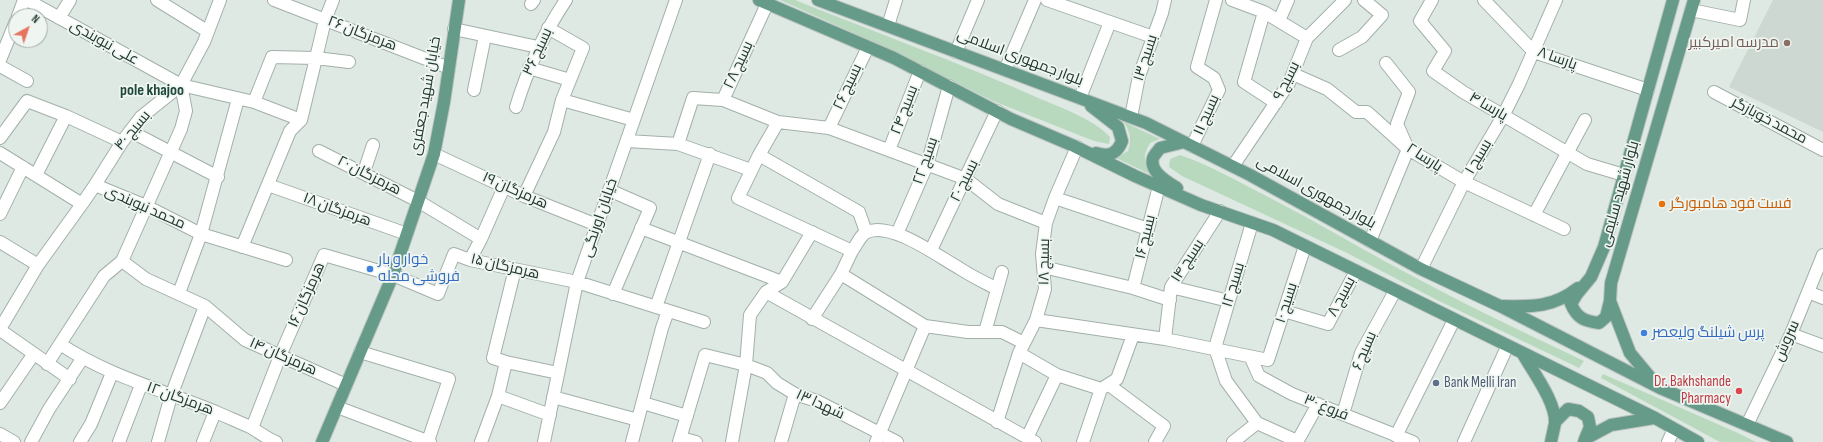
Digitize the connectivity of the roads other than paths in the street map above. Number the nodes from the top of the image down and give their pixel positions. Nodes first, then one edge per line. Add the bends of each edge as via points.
1 (26, 0) edge
2 (70, 0) edge
3 (220, 0) edge
4 (274, 0) edge
5 (333, 0) edge
6 (459, 0) edge
7 (566, 0) edge
8 (676, 0) edge
9 (818, 0) edge
10 (896, 0) edge
11 (978, 0) edge
12 (1034, 0) edge
13 (1046, 0) edge
14 (1165, 0) edge
15 (1216, 0) edge
16 (1232, 0) edge
17 (1288, 0) edge
18 (1345, 0) edge
19 (1364, 0) edge
20 (1432, 0) edge
21 (1484, 0) edge
22 (1556, 0) edge
23 (1673, 0) edge
24 (1744, 0) edge
25 (160, 1) edge
26 (763, 2) edge
27 (1249, 3) edge
28 (1693, 5) edge
29 (1264, 12) junction
30 (59, 18) junction
31 (325, 20) junction
32 (1279, 21) junction
33 (1110, 22) junction
34 (888, 26) junction
35 (548, 28) junction
36 (454, 29) junction
37 (207, 31) junction
38 (485, 36) junction
39 (1153, 37) junction
40 (1307, 38) junction
41 (8, 40) edge
42 (538, 47) junction
43 (868, 47) junction
44 (1339, 50) dead end
45 (956, 52) junction
46 (1534, 52) junction
47 (316, 58) junction
48 (0, 60) edge
49 (349, 62) dead end
50 (1386, 63) dead end
51 (0, 66) edge
52 (449, 68) junction
53 (529, 68) junction
54 (1006, 70) junction
55 (920, 71) junction
56 (1293, 74) junction
57 (570, 80) junction
58 (27, 81) dead end
59 (181, 85) junction
60 (949, 86) junction
61 (474, 90) dead end
62 (1648, 90) junction
63 (1714, 92) dead end
64 (238, 98) junction
65 (1080, 98) junction
66 (562, 100) junction
67 (723, 100) junction
68 (254, 102) junction
69 (1276, 103) junction
70 (516, 107) dead end
71 (997, 111) junction
72 (66, 116) junction
73 (1503, 116) junction
74 (1132, 117) junction
75 (300, 120) junction
76 (634, 120) junction
77 (1585, 120) dead end
78 (778, 122) junction
79 (829, 128) junction
80 (130, 131) junction
81 (0, 138) edge
82 (627, 141) junction
83 (122, 142) junction
84 (678, 144) junction
85 (1188, 144) junction
86 (373, 145) dead end
87 (1075, 147) junction
88 (1408, 149) junction
89 (890, 150) junction
90 (1823, 150) edge
91 (319, 151) dead end
92 (169, 152) junction
93 (1568, 152) junction
94 (0, 153) edge
95 (434, 154) junction
96 (710, 154) junction
97 (759, 155) junction
98 (927, 165) junction
99 (1233, 166) junction
100 (23, 167) junction
101 (752, 170) junction
102 (364, 172) junction
103 (36, 176) junction
104 (1624, 176) junction
105 (218, 177) junction
106 (966, 179) junction
107 (1464, 182) junction
108 (95, 185) junction
109 (268, 185) junction
110 (1159, 186) junction
111 (504, 187) junction
112 (609, 190) junction
113 (524, 196) junction
114 (1055, 198) junction
115 (418, 202) junction
116 (82, 204) junction
117 (1201, 205) junction
118 (146, 206) junction
119 (1220, 211) junction
120 (0, 214) edge
121 (1534, 215) junction
122 (1046, 223) junction
123 (1252, 223) junction
124 (597, 225) junction
125 (641, 228) junction
126 (1148, 229) junction
127 (1564, 230) dead end
128 (812, 232) junction
129 (866, 232) junction
130 (201, 234) junction
131 (407, 234) junction
132 (897, 234) junction
133 (481, 239) junction
134 (1370, 241) junction
135 (0, 242) edge
136 (678, 242) junction
137 (1306, 246) junction
138 (242, 247) junction
139 (931, 250) junction
140 (852, 251) junction
141 (1823, 255) edge
142 (286, 260) dead end
143 (470, 260) junction
144 (122, 262) junction
145 (38, 265) junction
146 (1043, 267) junction
147 (515, 269) junction
148 (1421, 269) junction
149 (1356, 271) junction
150 (1002, 272) dead end
151 (841, 274) junction
152 (393, 275) junction
153 (1591, 277) junction
154 (577, 282) junction
155 (782, 282) junction
156 (1171, 287) junction
157 (1133, 288) junction
158 (997, 289) junction
159 (1395, 291) junction
160 (766, 292) junction
161 (1808, 292) junction
162 (179, 293) junction
163 (613, 294) junction
164 (1823, 298) edge
165 (1170, 300) junction
166 (1229, 301) junction
167 (1610, 301) junction
168 (206, 306) junction
169 (1500, 306) junction
170 (656, 307) junction
171 (668, 311) junction
172 (1284, 311) junction
173 (812, 319) junction
174 (1036, 320) junction
175 (1454, 320) junction
176 (704, 322) dead end
177 (925, 326) junction
178 (0, 330) edge
179 (985, 332) junction
180 (1791, 334) junction
181 (1133, 335) junction
182 (1165, 339) junction
183 (60, 344) junction
184 (1823, 346) edge
185 (1507, 347) junction
186 (1021, 348) junction
187 (1215, 348) junction
188 (360, 352) junction
189 (1523, 354) junction
190 (33, 355) junction
191 (280, 356) junction
192 (1251, 358) junction
193 (82, 359) junction
194 (506, 362) junction
195 (47, 364) junction
196 (746, 365) junction
197 (905, 371) junction
198 (112, 372) junction
199 (558, 373) junction
200 (1057, 375) junction
201 (70, 379) junction
202 (141, 385) junction
203 (346, 385) junction
204 (1105, 387) junction
205 (1660, 388) junction
206 (795, 394) junction
207 (171, 396) junction
208 (498, 396) junction
209 (553, 397) junction
210 (0, 403) edge
211 (643, 403) junction
212 (1318, 404) junction
213 (337, 407) junction
214 (215, 412) junction
215 (1343, 414) junction
216 (550, 415) junction
217 (687, 416) junction
218 (1655, 418) junction
219 (638, 420) junction
220 (997, 422) junction
221 (1555, 422) junction
222 (1257, 423) junction
223 (1747, 425) junction
224 (252, 428) junction
225 (1674, 429) junction
226 (0, 434) edge
227 (1396, 436) junction
228 (409, 438) edge
229 (877, 438) edge
230 (680, 440) edge
231 (1031, 440) edge
232 (1160, 440) edge
233 (1584, 440) edge
234 (14, 442) edge
235 (31, 442) edge
236 (80, 442) edge
237 (119, 442) edge
238 (158, 442) edge
239 (203, 442) edge
240 (276, 442) edge
241 (322, 442) edge
242 (429, 442) edge
243 (481, 442) edge
244 (544, 442) edge
245 (632, 442) edge
246 (696, 442) edge
247 (732, 442) edge
248 (781, 442) edge
249 (897, 442) edge
250 (1083, 442) edge
251 (1233, 442) edge
252 (1297, 442) edge
253 (1413, 442) edge
254 (1464, 442) edge
255 (1551, 442) edge
256 (1668, 442) edge
257 (1698, 442) edge
258 (1787, 442) edge

1 - 30 street, علی نبوبندی
2 - 30 street
3 - 37 street, بسیج ۴۰
4 - 31 street, هرمزگان ۲۶
5 - 31 street
6 - 36 main road, خیابان شهید جعفری
7 - 35 street, بسیج ۳۶
8 - 76 street, خیابان اورنگی
9 - 34 main road, بلوار جمهوری اسلامی
10 - 34 street
11 - 45 street
12 - 54 street
13 - 33 street
14 - 39 street, بسیج ۱۳
15 - 85 street, بسیج ۱۱ via 1197,67 1214,78 1219,90
16 - 27 street
17 - 32 street
18 - 40 street, بسیج ۹
19 - 44 street via 1382,15 1362,37
20 - 73 street, پارسا ۴ via 1420,22 1445,51 1433,71
21 - 46 street, پارسا ۸
22 - 46 street, بسیج ۱
23 - 62 main road, بلوار شهید سلیمی
24 - 28 street via 1740,20
25 - 37 street
26 - 43 main road
26 - 67 street, بسیج ۲۸
27 - 29 street
28 - 167 main road, بلوار شهید سلیمی via 1611,283
29 - 32 street
29 - 69 street via 1244,82
30 - 59 street, علی نبوبندی
31 - 47 street
31 - 52 street, هرمزگان ۲۶
32 - 40 street
33 - 39 street
33 - 65 street
34 - 45 main road, بلوار جمهوری اسلامی
35 - 42 street, بسیج ۳۶
35 - 57 street via 583,48
36 - 38 street
36 - 52 main road, خیابان شهید جعفری
37 - 59 street, بسیج ۴۰ via 204,42
38 - 42 street
38 - 61 street
39 - 74 street, بسیج ۱۳ via 1139,76
40 - 56 street, بسیج ۹
41 - 48 street
42 - 53 street, بسیج ۳۶
43 - 55 main road
43 - 79 street, بسیج ۲۶
45 - 54 main road, بلوار جمهوری اسلامی
46 - 62 street, پارسا ۸
46 - 73 street, بسیج ۱
47 - 49 street
47 - 68 street via 272,57
47 - 75 street
50 - 88 street via 1409,92 1397,124
51 - 58 street
52 - 95 main road, خیابان شهید جعفری
53 - 57 street
53 - 70 street, بسیج ۳۶
54 - 65 main road, بلوار جمهوری اسلامی
55 - 60 main road
55 - 89 street, بسیج ۲۴
56 - 69 street, بسیج ۹
56 - 88 street, پارسا ۲ via 1327,89 1356,112 1367,112
57 - 66 street
59 - 64 street, علی نبوبندی
59 - 80 street, بسیج ۴۰ via 141,117
59 - 92 street via 186,111 181,129
60 - 71 main road
60 - 98 street, بسیج ۲۲
62 - 104 main road, بلوار شهید سلیمی
63 - 90 street, محمد خوبازگر
64 - 68 street, علی نبوبندی
64 - 105 street
65 - 74 main road, بلوار جمهوری اسلامی
65 - 87 main road via 1118,127 1122,141 1116,152 1104,156
66 - 76 street
66 - 113 street via 554,132
67 - 78 street
67 - 84 street, بسیج ۲۸ via 693,98
68 - 75 street, علی نبوبندی
69 - 99 street, بسیج ۹
71 - 87 main road
71 - 106 street, بسیج ۲۰
72 - 81 street via 27,101
72 - 83 street
72 - 103 street
73 - 93 street, پارسا ۴
73 - 107 street, بسیج ۱
74 - 85 main road, بلوار جمهوری اسلامی
75 - 109 street via 290,131
76 - 82 street, خیابان اورنگی
77 - 93 street
78 - 79 street
78 - 97 street
79 - 89 street
80 - 83 street, بسیج ۴۰
80 - 92 street
82 - 84 street
82 - 112 street, خیابان اورنگی
83 - 108 street, بسیج ۴۰
84 - 96 street
85 - 99 main road, بلوار جمهوری اسلامی
85 - 117 main road via 1160,148 1153,159 1154,168 1163,179
86 - 102 street
87 - 110 main road
87 - 114 street, بسیج ۱۸
88 - 107 street, پارسا ۲
88 - 134 street
89 - 98 street
91 - 102 street, هرمزگان ۲۰
92 - 105 street
92 - 118 street
93 - 104 street, پارسا ۴ via 1588,164
93 - 121 street
94 - 100 street, محمد نبوبندی
95 - 111 street, هرمزگان ۱۹
95 - 115 main road, خیابان شهید جعفری
96 - 101 street
96 - 136 street
97 - 101 street
97 - 129 street via 859,212
98 - 106 street
98 - 132 street, بسیج ۲۲
99 - 134 main road, بلوار جمهوری اسلامی
100 - 103 street, محمد نبوبندی
100 - 120 street
101 - 128 street via 738,198
102 - 115 street, هرمزگان ۲۰
103 - 116 street, محمد نبوبندی
104 - 153 main road, بلوار شهید سلیمی via 1604,247
105 - 130 street
106 - 122 street via 998,204
106 - 139 street, بسیج ۲۰
107 - 121 street, پارسا ۲
107 - 148 street, بسیج ۱
108 - 116 street, محمد نبوبندی
108 - 118 street, محمد نبوبندی
109 - 131 street, هرمزگان ۱۸
109 - 138 street
110 - 117 main road
110 - 126 street, بسیج ۱۶
111 - 113 street, هرمزگان ۱۹
111 - 133 street
112 - 124 street, خیابان اورنگی
112 - 125 street via 650,208
113 - 124 street, هرمزگان ۱۹
114 - 122 street, بسیج ۱۸
114 - 126 street
115 - 131 main road, خیابان شهید جعفری
115 - 133 street, هرمزگان ۲۰
116 - 145 street
117 - 119 main road
118 - 130 street, محمد نبوبندی
118 - 144 street
119 - 123 main road
119 - 156 street, بسیج ۱۴
121 - 127 street, پارسا ۲
122 - 146 street, بسیج ۱۸
123 - 137 main road
123 - 166 street, بسیج ۱۲
124 - 154 street, خیابان اورنگی
125 - 136 street
125 - 163 street
126 - 157 street, بسیج ۱۶
128 - 140 street
128 - 155 street
129 - 132 street via 875,230
129 - 140 street
130 - 138 street, محمد نبوبندی
130 - 162 street
131 - 152 main road, خیابان شهید جعفری
132 - 139 street
133 - 143 street
134 - 148 main road, بلوار جمهوری اسلامی
135 - 145 street
136 - 155 street
136 - 170 street
137 - 149 main road
137 - 172 street, بسیج ۱۰
138 - 142 street, محمد نبوبندی
139 - 158 street
140 - 151 street
141 - 161 street, سروش
143 - 147 street, هرمزگان ۱۵
143 - 152 street, هرمزگان ۱۵ via 454,254 438,294
144 - 162 street, هرمزگان ۱۴ via 146,279
144 - 183 street via 104,276
145 - 178 street
146 - 157 street
146 - 174 street, بسیج ۱۸ via 1046,289
147 - 154 street, هرمزگان ۱۵
147 - 194 street via 494,358
148 - 169 main road, بلوار جمهوری اسلامی
149 - 159 main road
149 - 172 street, بسیج ۸ via 1328,324
150 - 158 street
151 - 173 street
151 - 177 street
152 - 188 main road, خیابان شهید جعفری
152 - 191 street, هرمزگان ۱۶ via 324,255
153 - 167 main road via 1571,304 1575,314 1587,321 1599,323 1606,317
153 - 169 main road via 1565,298 1533,307
154 - 163 street, هرمزگان ۱۵
154 - 199 street, خیابان اورنگی
155 - 160 street
156 - 165 street, بسیج ۱۴
156 - 166 street
157 - 165 street
158 - 179 street
159 - 175 main road
159 - 215 street, بسیج ۶ via 1361,354
160 - 173 street
160 - 196 street via 750,315
161 - 164 street
161 - 180 street, سروش
162 - 168 street, هرمزگان ۱۴
163 - 170 street, هرمزگان ۱۵
165 - 182 street, بسیج ۱۴
166 - 187 street, بسیج ۱۲
167 - 205 main road, بلوار شهید سلیمی via 1630,353
168 - 191 street, هرمزگان ۱۴ via 245,340
168 - 207 street
169 - 205 main road, بلوار جمهوری اسلامی
170 - 171 street, هرمزگان ۱۵
171 - 176 street, هرمزگان ۱۵
171 - 211 street
172 - 192 street, بسیج ۱۰ via 1268,360
173 - 197 street
174 - 181 street
174 - 186 street, بسیج ۱۸
175 - 185 main road
175 - 227 street
177 - 179 street
177 - 197 street
178 - 190 street
179 - 186 street via 1002,332
180 - 184 street
180 - 223 street, سروش
181 - 182 street
181 - 204 street via 1117,379
182 - 187 street
183 - 193 street, هرمزگان ۱۲
183 - 195 street
185 - 189 main road
185 - 254 street
186 - 200 street
186 - 220 street, بسیج ۱۸
187 - 192 street
187 - 222 street via 1226,381
188 - 203 main road, خیابان شهید جعفری
188 - 242 street via 449,379
189 - 218 main road
189 - 221 main road via 1540,383
190 - 195 street
190 - 210 street
191 - 203 street, هرمزگان ۱۴
191 - 224 street
192 - 212 street, فروغ ۳۰ via 1259,376 1292,394
193 - 198 street, هرمزگان ۱۲
193 - 201 street
194 - 199 street
194 - 208 street
195 - 201 street
196 - 206 street, شهدا ۱۳ via 767,373 776,383
196 - 217 street, شهدا ۱۳ via 705,355
196 - 247 street
197 - 220 street
197 - 229 street
198 - 202 street, هرمزگان ۱۲
198 - 236 street via 91,424
199 - 209 street, خیابان اورنگی
200 - 204 street
200 - 231 street
201 - 235 street via 49,409
202 - 207 street, هرمزگان ۱۲
202 - 237 street
203 - 213 main road, خیابان شهید جعفری
204 - 232 street via 1164,426
204 - 250 street
205 - 223 main road, بلوار جمهوری اسلامی
206 - 229 street, شهدا ۱۳ via 817,401
206 - 248 street
207 - 214 street, هرمزگان ۱۲
207 - 238 street
208 - 216 street
208 - 243 street
209 - 216 street, خیابان اورنگی
209 - 219 street
211 - 217 street
211 - 219 street
212 - 215 street, فروغ ۳۰
212 - 252 street
213 - 228 street
213 - 241 main road, خیابان شهید جعفری
214 - 224 street, هرمزگان ۱۲
214 - 239 street
215 - 227 street, فروغ ۳۰
216 - 244 street, خیابان اورنگی
217 - 230 street
218 - 225 main road
218 - 233 main road via 1611,425
219 - 245 street
220 - 231 street
221 - 233 main road via 1568,410 1579,411 1588,417 1590,427
221 - 255 main road
222 - 251 street
222 - 252 street
223 - 258 main road, بلوار جمهوری اسلامی
224 - 240 street, هرمزگان ۱۲ via 261,436
225 - 256 street
225 - 257 main road
226 - 234 street
227 - 253 street, فروغ ۳۰
228 - 242 street
229 - 249 street, شهدا ۱۳
230 - 246 street

